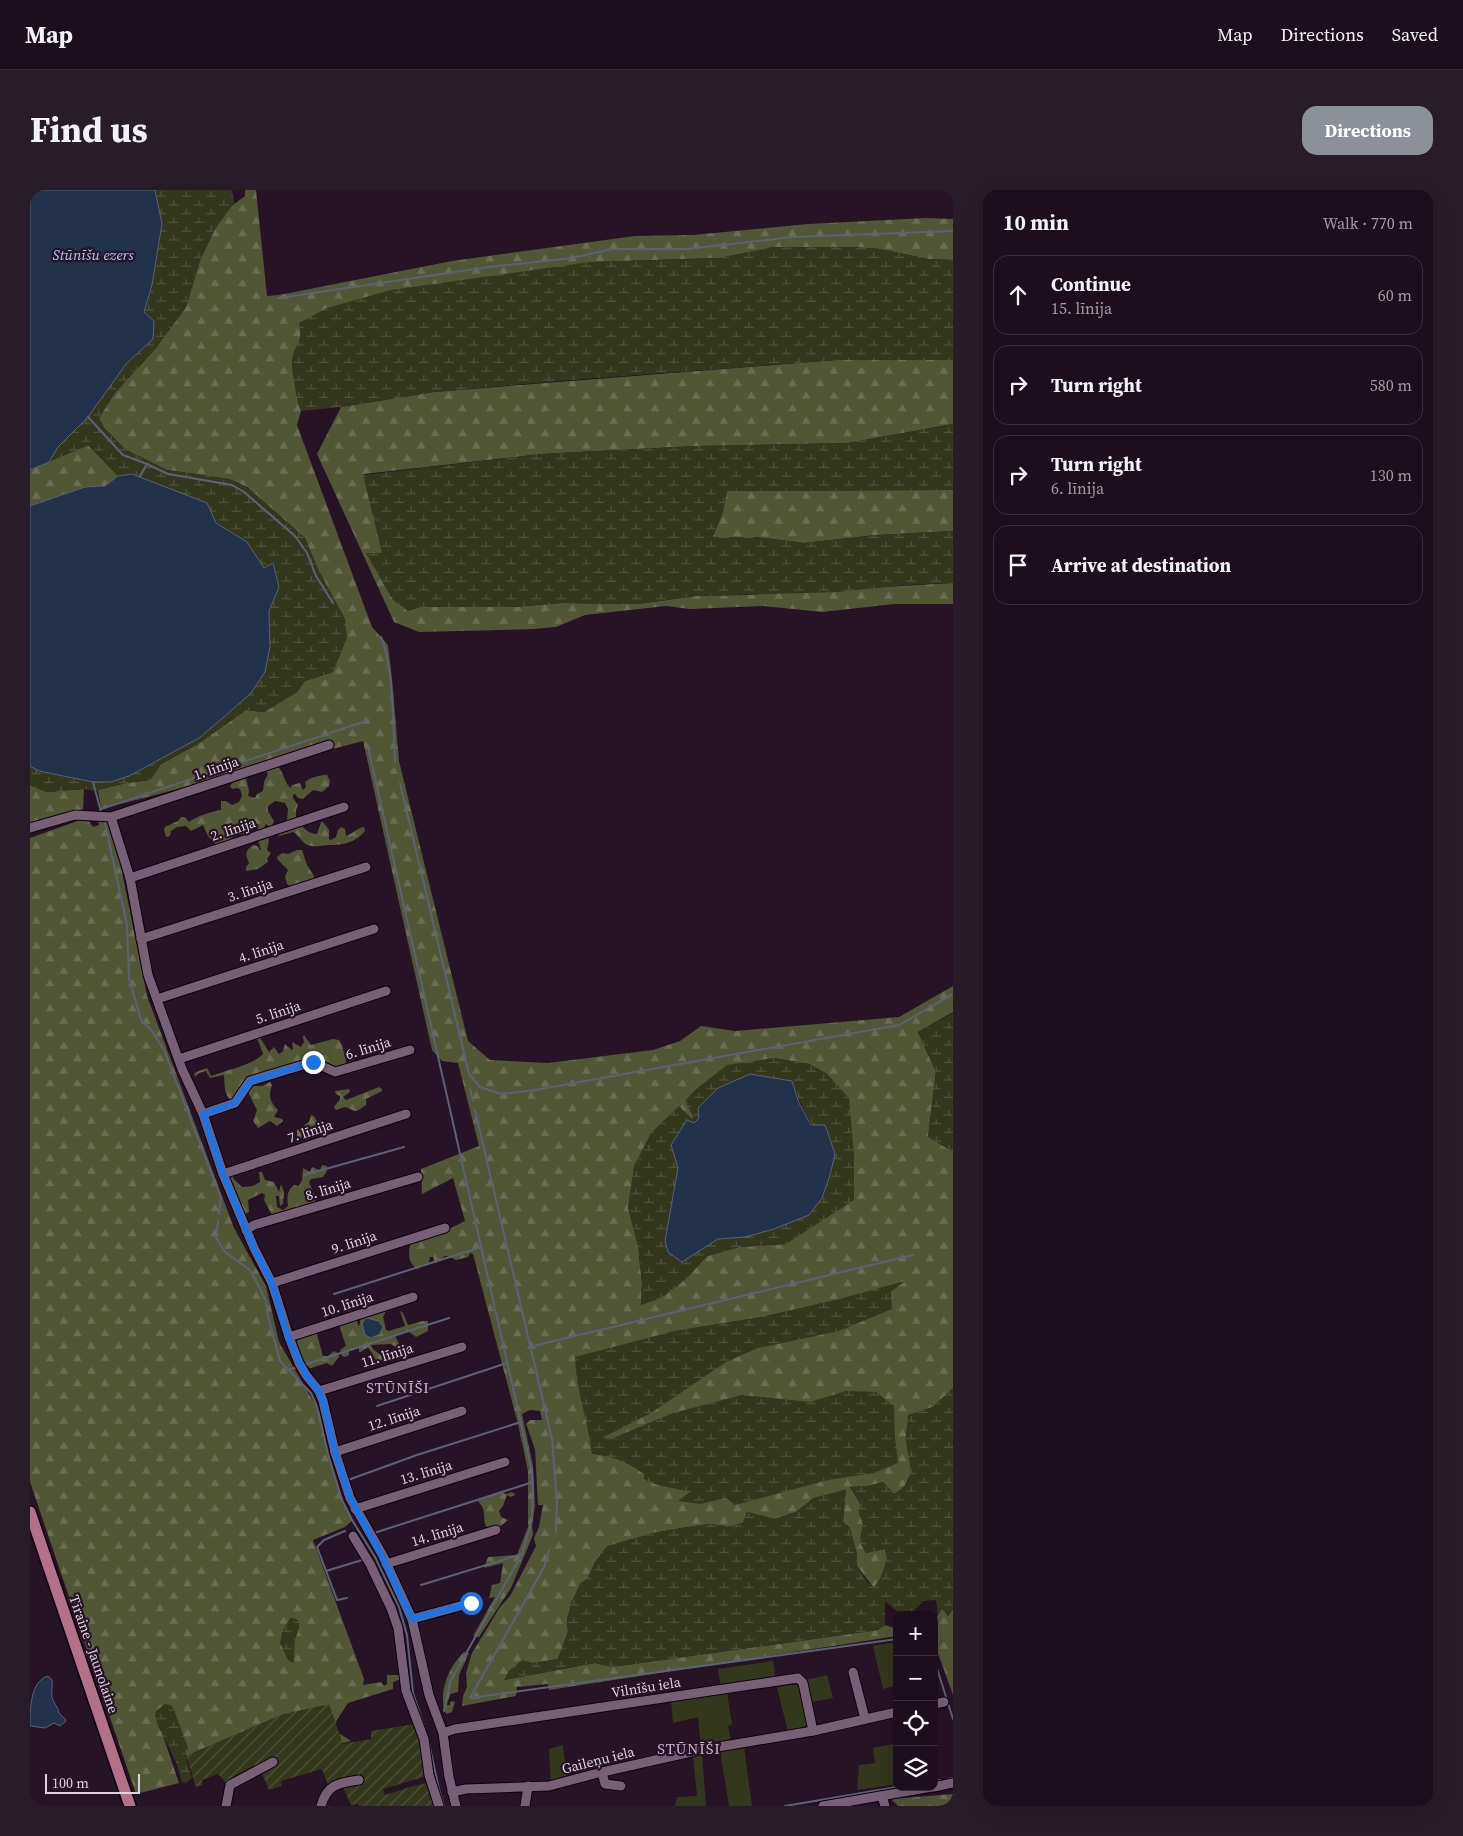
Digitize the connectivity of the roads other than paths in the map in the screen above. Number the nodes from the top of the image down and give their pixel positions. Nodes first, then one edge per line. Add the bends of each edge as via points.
1 (329, 745) dead end
2 (344, 807) dead end
3 (106, 817) junction
4 (30, 828) edge
5 (366, 867) dead end
6 (130, 878) junction
7 (374, 929) dead end
8 (142, 939) junction
9 (386, 991) dead end
10 (157, 999) junction
11 (410, 1050) dead end
12 (179, 1059) junction
13 (203, 1114) junction
14 (406, 1114) dead end
15 (223, 1174) junction
16 (418, 1177) dead end
17 (445, 1228) dead end
18 (246, 1230) junction
19 (272, 1283) junction
20 (413, 1297) dead end
21 (288, 1337) junction
22 (462, 1347) dead end
23 (319, 1391) junction
24 (462, 1411) dead end
25 (335, 1452) junction
26 (505, 1462) dead end
27 (355, 1509) junction
28 (30, 1512) edge
29 (496, 1530) dead end
30 (353, 1536) dead end
31 (386, 1564) junction
32 (471, 1603) dead end
33 (412, 1619) junction
34 (853, 1672) dead end
35 (893, 1713) edge
36 (865, 1719) junction
37 (813, 1730) junction
38 (443, 1732) junction
39 (273, 1762) dead end
40 (602, 1772) junction
41 (359, 1780) dead end
42 (953, 1783) edge
43 (528, 1786) junction
44 (621, 1786) dead end
45 (938, 1786) edge
46 (910, 1791) edge
47 (452, 1792) junction
48 (882, 1796) junction
49 (130, 1806) edge
50 (226, 1806) edge
51 (321, 1806) edge
52 (438, 1806) edge
53 (456, 1806) edge
54 (525, 1806) edge
55 (823, 1806) edge
56 (885, 1806) edge

1 - 3 street, 1. līnija
2 - 6 street, 2. līnija
3 - 4 street via 76,815
3 - 6 street
5 - 8 street, 3. līnija
6 - 8 street
7 - 10 street, 4. līnija
8 - 10 street via 148,975
9 - 12 street, 5. līnija
10 - 12 street
11 - 13 street, 6. līnija via 335,1072 313,1062 250,1081 235,1103
12 - 13 street
13 - 15 street
14 - 15 street, 7. līnija
15 - 18 street
16 - 18 street, 8. līnija
17 - 19 street, 9. līnija
18 - 19 street
19 - 21 street
20 - 21 street, 10. līnija
21 - 23 street via 306,1375
22 - 23 street, 11. līnija
23 - 25 street
24 - 25 street, 12. līnija
25 - 27 street
26 - 27 street, 13. līnija
27 - 31 street
28 - 49 main road, Tīraine - Jaunolaine
29 - 31 street, 14. līnija
30 - 52 street via 398,1628 406,1691 424,1739
31 - 33 street
32 - 33 street
33 - 38 street via 429,1695
34 - 36 street
35 - 36 street, Gaileņu iela
36 - 37 street, Gaileņu iela
37 - 38 street, Vilnīšu iela via 803,1683 798,1678
37 - 40 street, Gaileņu iela
38 - 47 street
39 - 50 street via 230,1785
40 - 43 street, Gaileņu iela via 549,1786
40 - 44 street via 605,1784
41 - 51 street via 332,1786
42 - 45 street
43 - 47 street, Gaileņu iela
43 - 54 street
46 - 48 street
47 - 53 street
48 - 55 street
48 - 56 street

